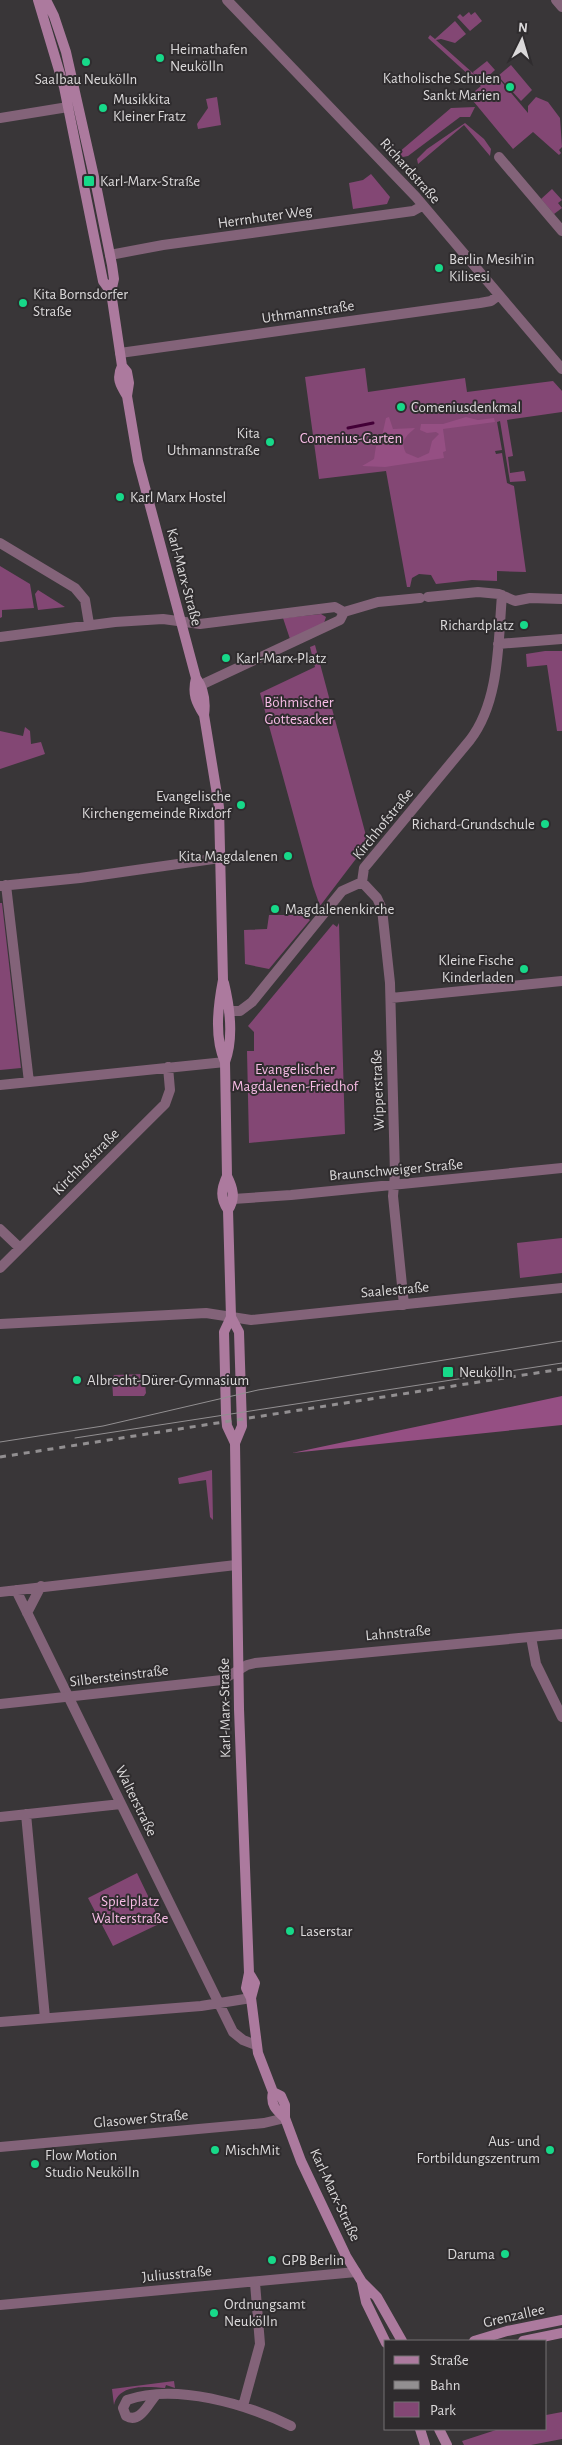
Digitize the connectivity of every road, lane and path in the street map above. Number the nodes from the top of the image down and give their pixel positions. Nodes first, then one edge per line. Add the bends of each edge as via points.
1 (38, 0) edge
2 (46, 0) edge
3 (227, 0) edge
4 (556, 0) edge
5 (562, 7) edge
6 (68, 107) junction
7 (0, 118) edge
8 (499, 157) dead end
9 (422, 206) junction
10 (562, 231) edge
11 (110, 255) junction
12 (111, 292) junction
13 (499, 295) junction
14 (120, 352) junction
15 (562, 369) edge
16 (0, 543) edge
17 (502, 595) junction
18 (562, 599) edge
19 (344, 612) junction
20 (180, 621) junction
21 (89, 624) junction
22 (0, 637) edge
23 (562, 639) edge
24 (498, 644) junction
25 (198, 682) junction
26 (220, 858) junction
27 (362, 882) junction
28 (3, 886) edge
29 (223, 980) junction
30 (562, 981) edge
31 (391, 998) junction
32 (229, 1011) junction
33 (225, 1062) junction
34 (168, 1067) junction
35 (29, 1082) junction
36 (0, 1085) edge
37 (562, 1168) edge
38 (227, 1176) junction
39 (394, 1186) junction
40 (233, 1199) junction
41 (228, 1210) junction
42 (0, 1229) edge
43 (20, 1248) junction
44 (0, 1268) edge
45 (562, 1288) edge
46 (404, 1305) junction
47 (230, 1317) junction
48 (0, 1324) edge
49 (235, 1443) junction
50 (236, 1565) junction
51 (41, 1586) junction
52 (16, 1590) junction
53 (0, 1592) edge
54 (27, 1613) junction
55 (562, 1634) edge
56 (531, 1637) junction
57 (239, 1670) junction
58 (69, 1697) junction
59 (0, 1704) edge
60 (562, 1717) edge
61 (121, 1804) junction
62 (26, 1814) junction
63 (0, 1817) edge
64 (251, 1998) junction
65 (218, 2002) junction
66 (45, 2018) junction
67 (0, 2022) edge
68 (256, 2045) junction
69 (285, 2118) junction
70 (0, 2147) edge
71 (356, 2272) junction
72 (362, 2282) junction
73 (255, 2283) junction
74 (0, 2305) edge
75 (562, 2320) edge
76 (562, 2333) edge
77 (385, 2340) edge
78 (401, 2340) edge
79 (478, 2340) edge
80 (527, 2340) edge
81 (156, 2395) dead end
82 (243, 2406) junction
83 (291, 2426) dead end
84 (420, 2430) edge
85 (440, 2430) edge
86 (425, 2445) edge
87 (447, 2445) edge

1 - 6 main road, Karl-Marx-Straße
2 - 11 main road, Karl-Marx-Straße via 66,52
3 - 9 street, Richardstraße via 402,181
4 - 5 street
6 - 7 street
6 - 12 main road, Karl-Marx-Straße via 103,281
8 - 10 street
9 - 11 street, Herrnhuter Weg via 413,211
9 - 13 street, Richardstraße
11 - 12 main road, Karl-Marx-Straße via 114,279
12 - 14 main road, Karl-Marx-Straße
13 - 14 street, Uthmannstraße via 480,303
13 - 15 street, Richardstraße
14 - 20 main road, Karl-Marx-Straße via 120,385 127,396 142,478
16 - 21 street via 75,588 85,600
17 - 18 street via 519,601
17 - 19 street via 478,592 424,597 378,602
17 - 24 street
19 - 20 street via 335,606 200,624
19 - 25 street via 340,620
20 - 21 street via 163,619
20 - 25 main road, Karl-Marx-Straße
21 - 22 street
23 - 24 street
24 - 27 street, Kirchhofstraße via 487,705 475,732 364,868
25 - 26 main road, Karl-Marx-Straße via 193,690 196,704 204,715 218,799
26 - 28 street
26 - 29 main road, Karl-Marx-Straße
27 - 31 street, Wipperstraße via 381,904
27 - 32 street, Kirchhofstraße via 342,891 252,1002 240,1010
28 - 35 street
29 - 32 main road, Karl-Marx-Straße
29 - 33 main road, Karl-Marx-Straße via 218,1004 219,1049
30 - 31 street
31 - 39 street, Wipperstraße
32 - 33 main road, Karl-Marx-Straße via 230,1049
33 - 34 street
33 - 38 main road, Karl-Marx-Straße
34 - 35 street
34 - 43 street, Kirchhofstraße via 170,1090 165,1104
35 - 36 street
37 - 39 street, Braunschweiger Straße
38 - 40 main road, Karl-Marx-Straße via 233,1188
38 - 41 main road, Karl-Marx-Straße via 222,1188 222,1201
39 - 40 street, Braunschweiger Straße
39 - 46 street, Wipperstraße
40 - 41 main road, Karl-Marx-Straße
41 - 47 main road, Karl-Marx-Straße
42 - 43 street
43 - 44 street, Kirchhofstraße
45 - 46 street, Saalestraße
46 - 47 street, Saalestraße via 251,1320
47 - 48 street, Saalestraße via 206,1313
47 - 49 main road, Karl-Marx-Straße via 224,1332 226,1415
47 - 49 main road, Karl-Marx-Straße via 239,1332 242,1426
49 - 50 main road, Karl-Marx-Straße
50 - 51 street
50 - 57 main road, Karl-Marx-Straße
51 - 52 street
51 - 54 street
52 - 53 street
52 - 54 street, Walterstraße
54 - 58 street, Walterstraße
55 - 56 street, Lahnstraße
56 - 57 street, Lahnstraße via 255,1663
56 - 60 street via 536,1664
57 - 58 street, Silbersteinstraße via 222,1680
57 - 64 main road, Karl-Marx-Straße via 249,1974 255,1983
58 - 59 street, Silbersteinstraße
58 - 61 street, Walterstraße
61 - 62 street
61 - 65 street, Walterstraße
62 - 63 street
62 - 66 street
64 - 65 street
64 - 68 main road, Karl-Marx-Straße
65 - 66 street
65 - 68 street via 233,2032
66 - 67 street
68 - 69 main road, Karl-Marx-Straße via 273,2092 282,2100
69 - 70 street, Glasower Straße via 264,2123
69 - 71 main road, Karl-Marx-Straße via 301,2161
71 - 72 main road, Karl-Marx-Straße
71 - 73 street, Juliusstraße
72 - 77 main road, Karl-Marx-Straße via 366,2302
72 - 78 main road, Karl-Marx-Straße via 377,2297
73 - 74 street, Juliusstraße
73 - 82 street via 260,2344
75 - 79 main road, Grenzallee
76 - 80 main road, Grenzallee
81 - 82 street via 196,2397
82 - 83 street
84 - 86 main road
85 - 87 main road

